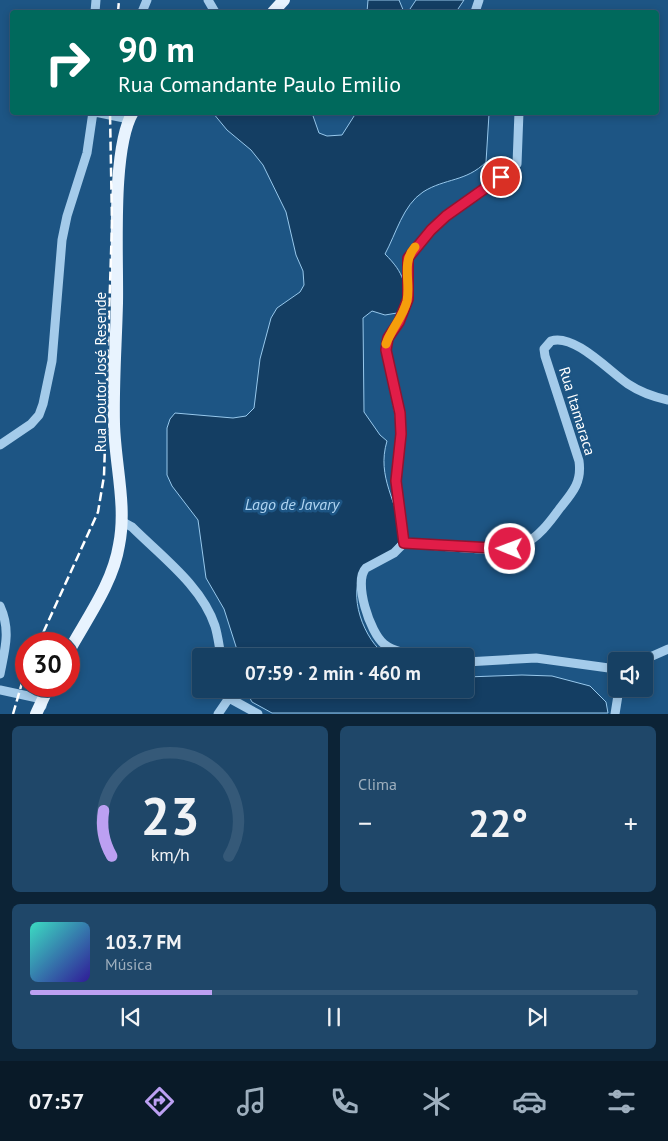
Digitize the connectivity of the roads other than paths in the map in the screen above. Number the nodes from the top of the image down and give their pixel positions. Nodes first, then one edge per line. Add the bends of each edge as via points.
1 (284, 0) edge
2 (275, 10) edge
3 (93, 115) edge
4 (129, 115) edge
5 (519, 115) edge
6 (668, 400) edge
7 (0, 445) edge
8 (121, 521) junction
9 (404, 543) junction
10 (0, 606) edge
11 (79, 632) edge
12 (219, 648) edge
13 (390, 648) edge
14 (668, 649) edge
15 (653, 656) edge
16 (474, 662) edge
17 (608, 668) edge
18 (0, 674) edge
19 (0, 690) edge
20 (618, 697) edge
21 (226, 698) edge
22 (235, 698) edge
23 (42, 699) junction
24 (36, 714) edge
25 (41, 714) edge
26 (218, 714) edge
27 (258, 714) edge
28 (615, 714) edge

1 - 2 main road
3 - 7 street via 87,153 62,240 52,361 43,404 31,424
4 - 8 main road, Rua Doutor José Resende via 120,152 118,203 114,425
5 - 9 street via 517,164 446,216 408,258 408,299 388,338 386,350 400,413 396,481
6 - 9 street, Rua Itamaraca via 653,397 634,387 591,355 564,340 551,341 544,349 545,356 579,461 581,474 576,489 550,523 522,545 499,549
8 - 11 main road, Rua Doutor José Resende via 119,546 112,569
8 - 12 street via 132,527 190,584 215,626
9 - 13 street via 394,553 366,568 360,581 370,624 376,636
10 - 18 street via 8,638
14 - 15 street
16 - 17 street via 536,658
19 - 23 street
20 - 28 street
21 - 26 street
22 - 27 street
23 - 24 main road
23 - 25 street

